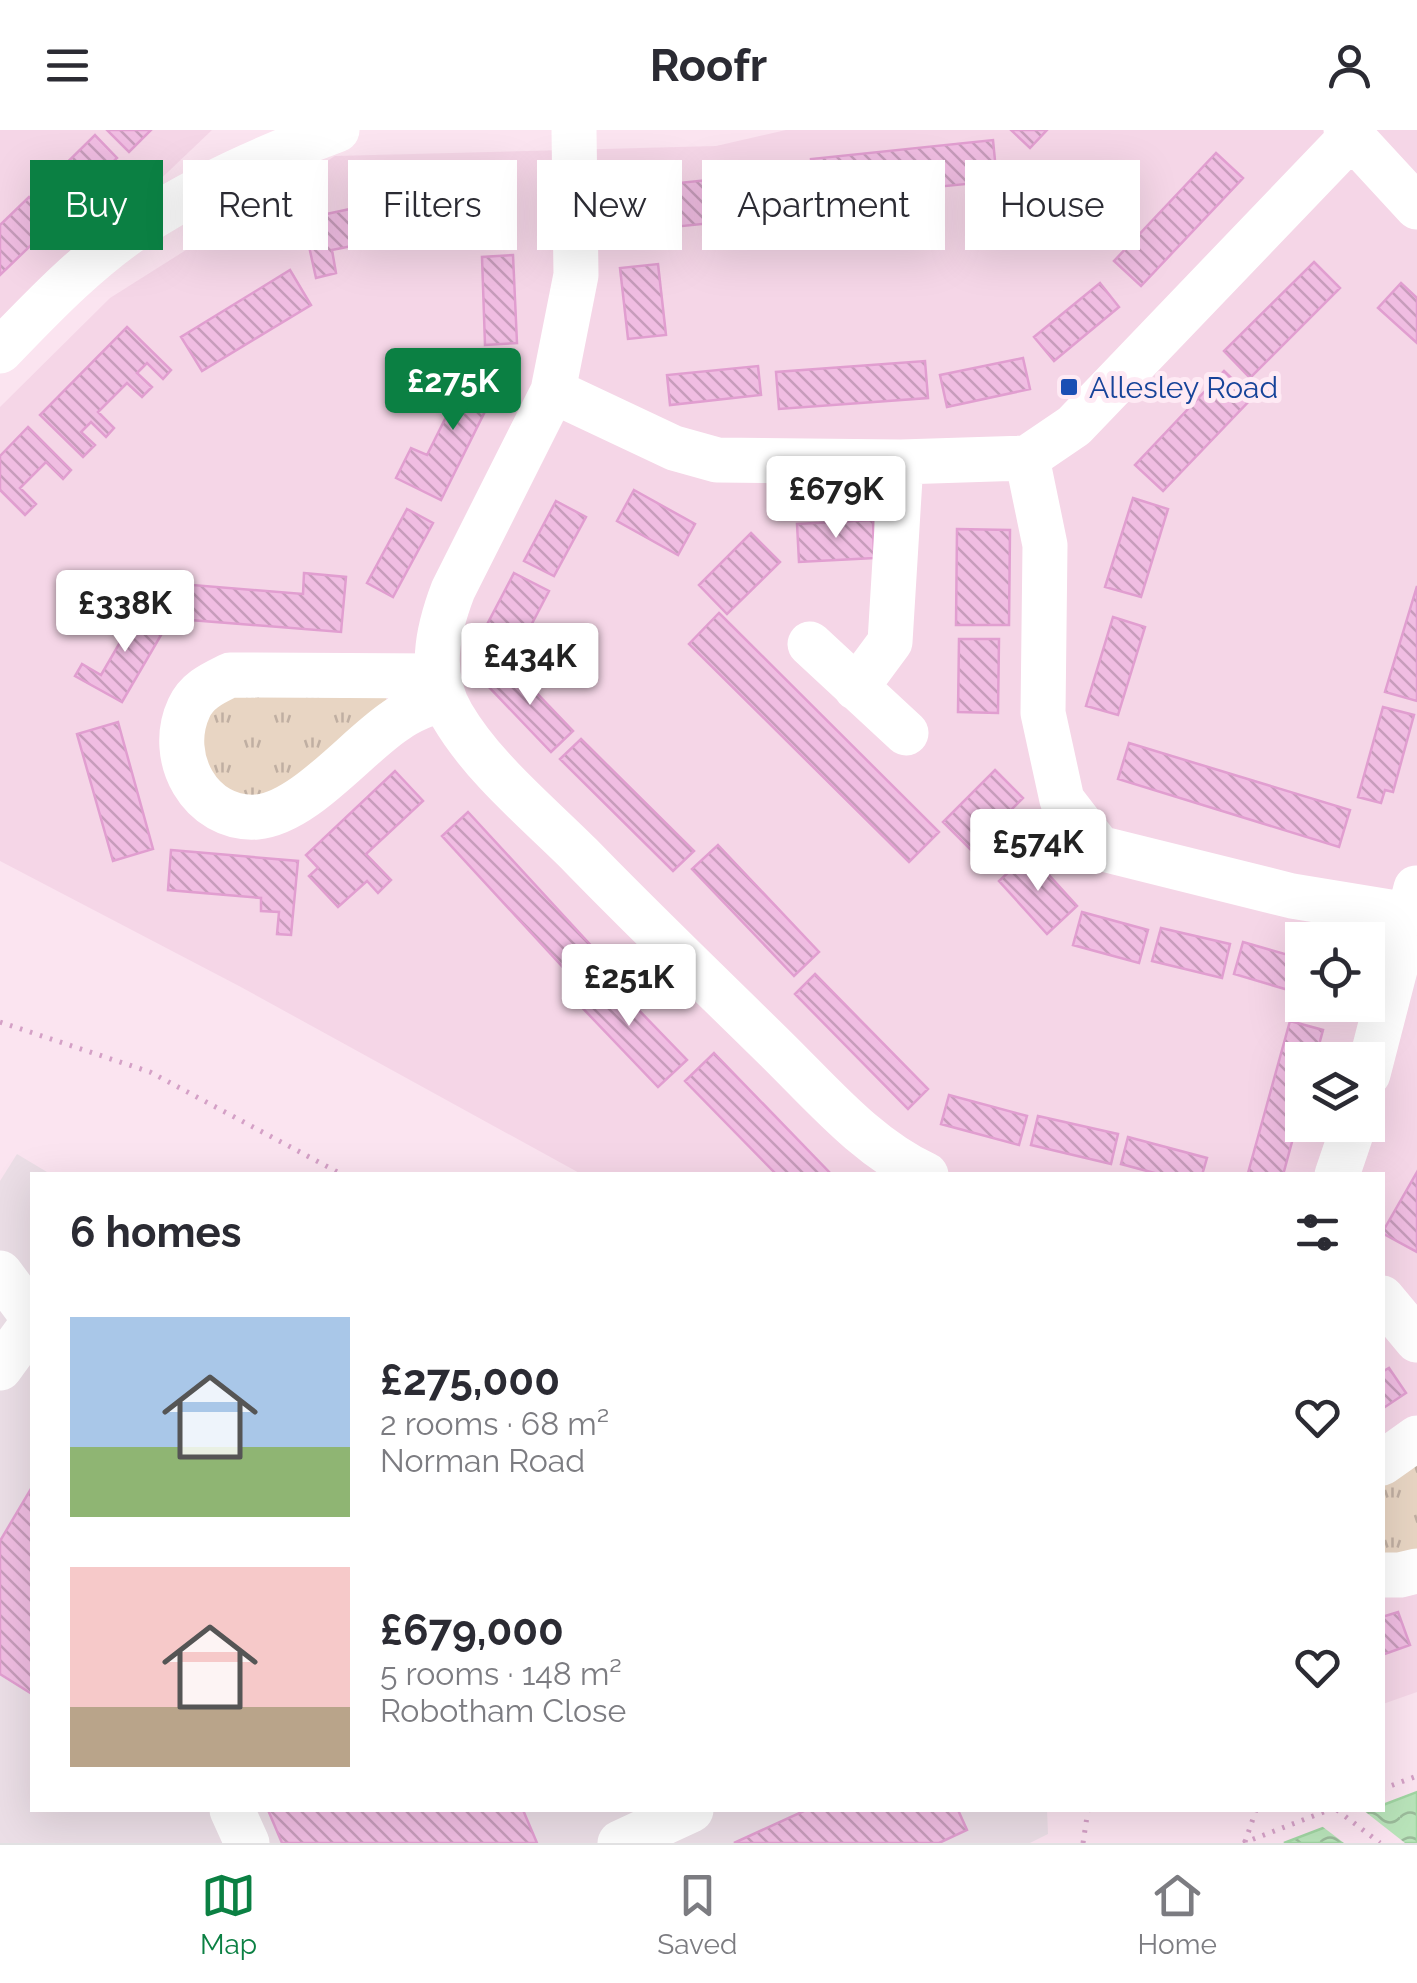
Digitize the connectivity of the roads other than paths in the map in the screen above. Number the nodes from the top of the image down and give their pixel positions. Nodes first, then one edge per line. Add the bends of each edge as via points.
1 (337, 130) edge
2 (574, 130) edge
3 (1349, 133) edge
4 (1417, 207) edge
5 (0, 352) edge
6 (553, 391) junction
7 (1027, 458) junction
8 (901, 462) junction
9 (810, 644) dead end
10 (441, 687) junction
11 (856, 688) junction
12 (906, 733) dead end
13 (1413, 901) edge
14 (1376, 1042) edge
15 (1348, 1142) edge
16 (921, 1172) edge
17 (1338, 1172) edge
18 (0, 1274) edge
19 (1385, 1302) edge
20 (30, 1317) edge
21 (30, 1323) edge
22 (1417, 1340) edge
23 (0, 1368) edge
24 (1417, 1438) edge
25 (1385, 1461) edge
26 (1417, 1570) edge
27 (1385, 1574) edge
28 (233, 1812) edge
29 (601, 1812) edge
30 (687, 1812) edge
31 (248, 1843) edge
32 (618, 1843) edge

1 - 5 street via 265,157 148,219 60,289
2 - 6 street via 576,275
3 - 4 street
3 - 7 street via 1074,426
6 - 8 street via 674,448 717,460
6 - 10 street via 453,590 437,637
7 - 8 street
7 - 13 street via 1045,545 1044,713 1062,800 1099,848 1292,896
8 - 11 street via 890,642
9 - 11 street
10 - 10 street via 280,811 258,817 222,811 194,789 182,748 190,706 205,687 230,675
10 - 16 street via 452,715 491,764 635,911 870,1141
11 - 12 street
13 - 14 street
15 - 17 street
18 - 20 street
19 - 22 street
21 - 23 street
24 - 25 street
26 - 27 street
28 - 31 street
29 - 32 street
30 - 32 street

